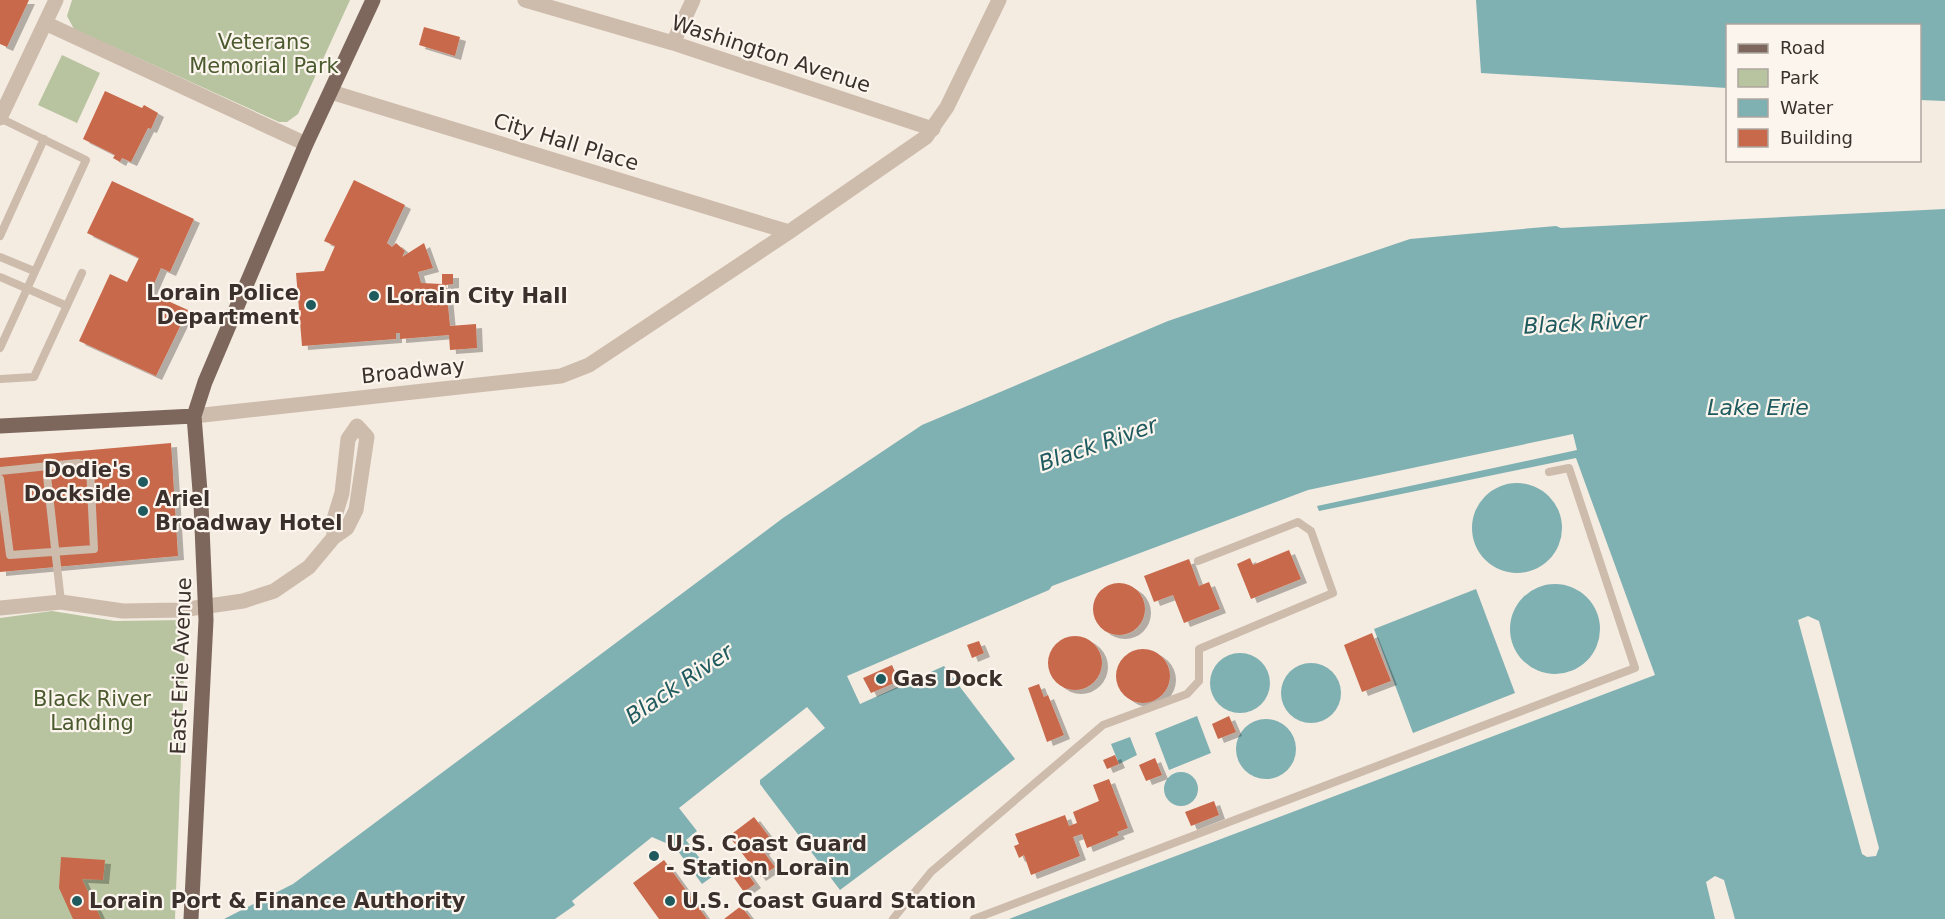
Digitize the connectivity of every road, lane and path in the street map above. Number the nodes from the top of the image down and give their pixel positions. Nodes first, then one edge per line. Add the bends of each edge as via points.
1 (56, 0) edge
2 (373, 0) edge
3 (525, 0) edge
4 (693, 0) edge
5 (999, 0) edge
6 (45, 23) junction
7 (673, 43) junction
8 (331, 92) junction
9 (0, 118) edge
10 (933, 129) junction
11 (44, 139) junction
12 (306, 144) junction
13 (789, 232) junction
14 (0, 236) edge
15 (0, 257) edge
16 (34, 271) junction
17 (82, 273) dead end
18 (0, 277) edge
19 (26, 288) junction
20 (67, 306) junction
21 (0, 348) edge
22 (0, 379) edge
23 (355, 398) junction
24 (194, 416) junction
25 (0, 426) edge
26 (0, 471) edge
27 (1549, 472) dead end
28 (47, 476) dead end
29 (0, 479) edge
30 (56, 552) junction
31 (1198, 561) dead end
32 (61, 602) junction
33 (0, 608) edge
34 (191, 919) edge
35 (893, 919) edge
36 (974, 919) edge

1 - 6 street
2 - 8 main road
3 - 7 street, Washington Avenue
4 - 7 street
5 - 10 street, Broadway
6 - 9 street
6 - 12 street
7 - 10 street, Washington Avenue
8 - 12 main road
8 - 13 street, City Hall Place
9 - 11 lane
10 - 13 street, Broadway via 902,156
11 - 14 lane
11 - 16 lane via 86,160
12 - 24 main road
13 - 23 street, Broadway via 614,350 576,371 561,376
15 - 16 lane
16 - 19 lane
17 - 20 lane
18 - 19 lane
19 - 20 lane
19 - 21 lane
20 - 22 lane via 34,376
23 - 24 street, Broadway
23 - 32 street via 357,426 367,437 356,510 347,528 297,577 274,591 243,601 181,610 123,611
24 - 25 main road, Broadway
24 - 34 main road, East Erie Avenue, bridge via 206,620
26 - 30 lane via 78,463 90,466 94,549
27 - 36 lane via 1569,468 1635,668
28 - 30 lane
29 - 30 lane via 10,555
30 - 32 lane
31 - 35 lane via 1298,522 1311,531 1333,593 1199,649 1199,681 1187,694 1103,725 931,872
32 - 33 street

